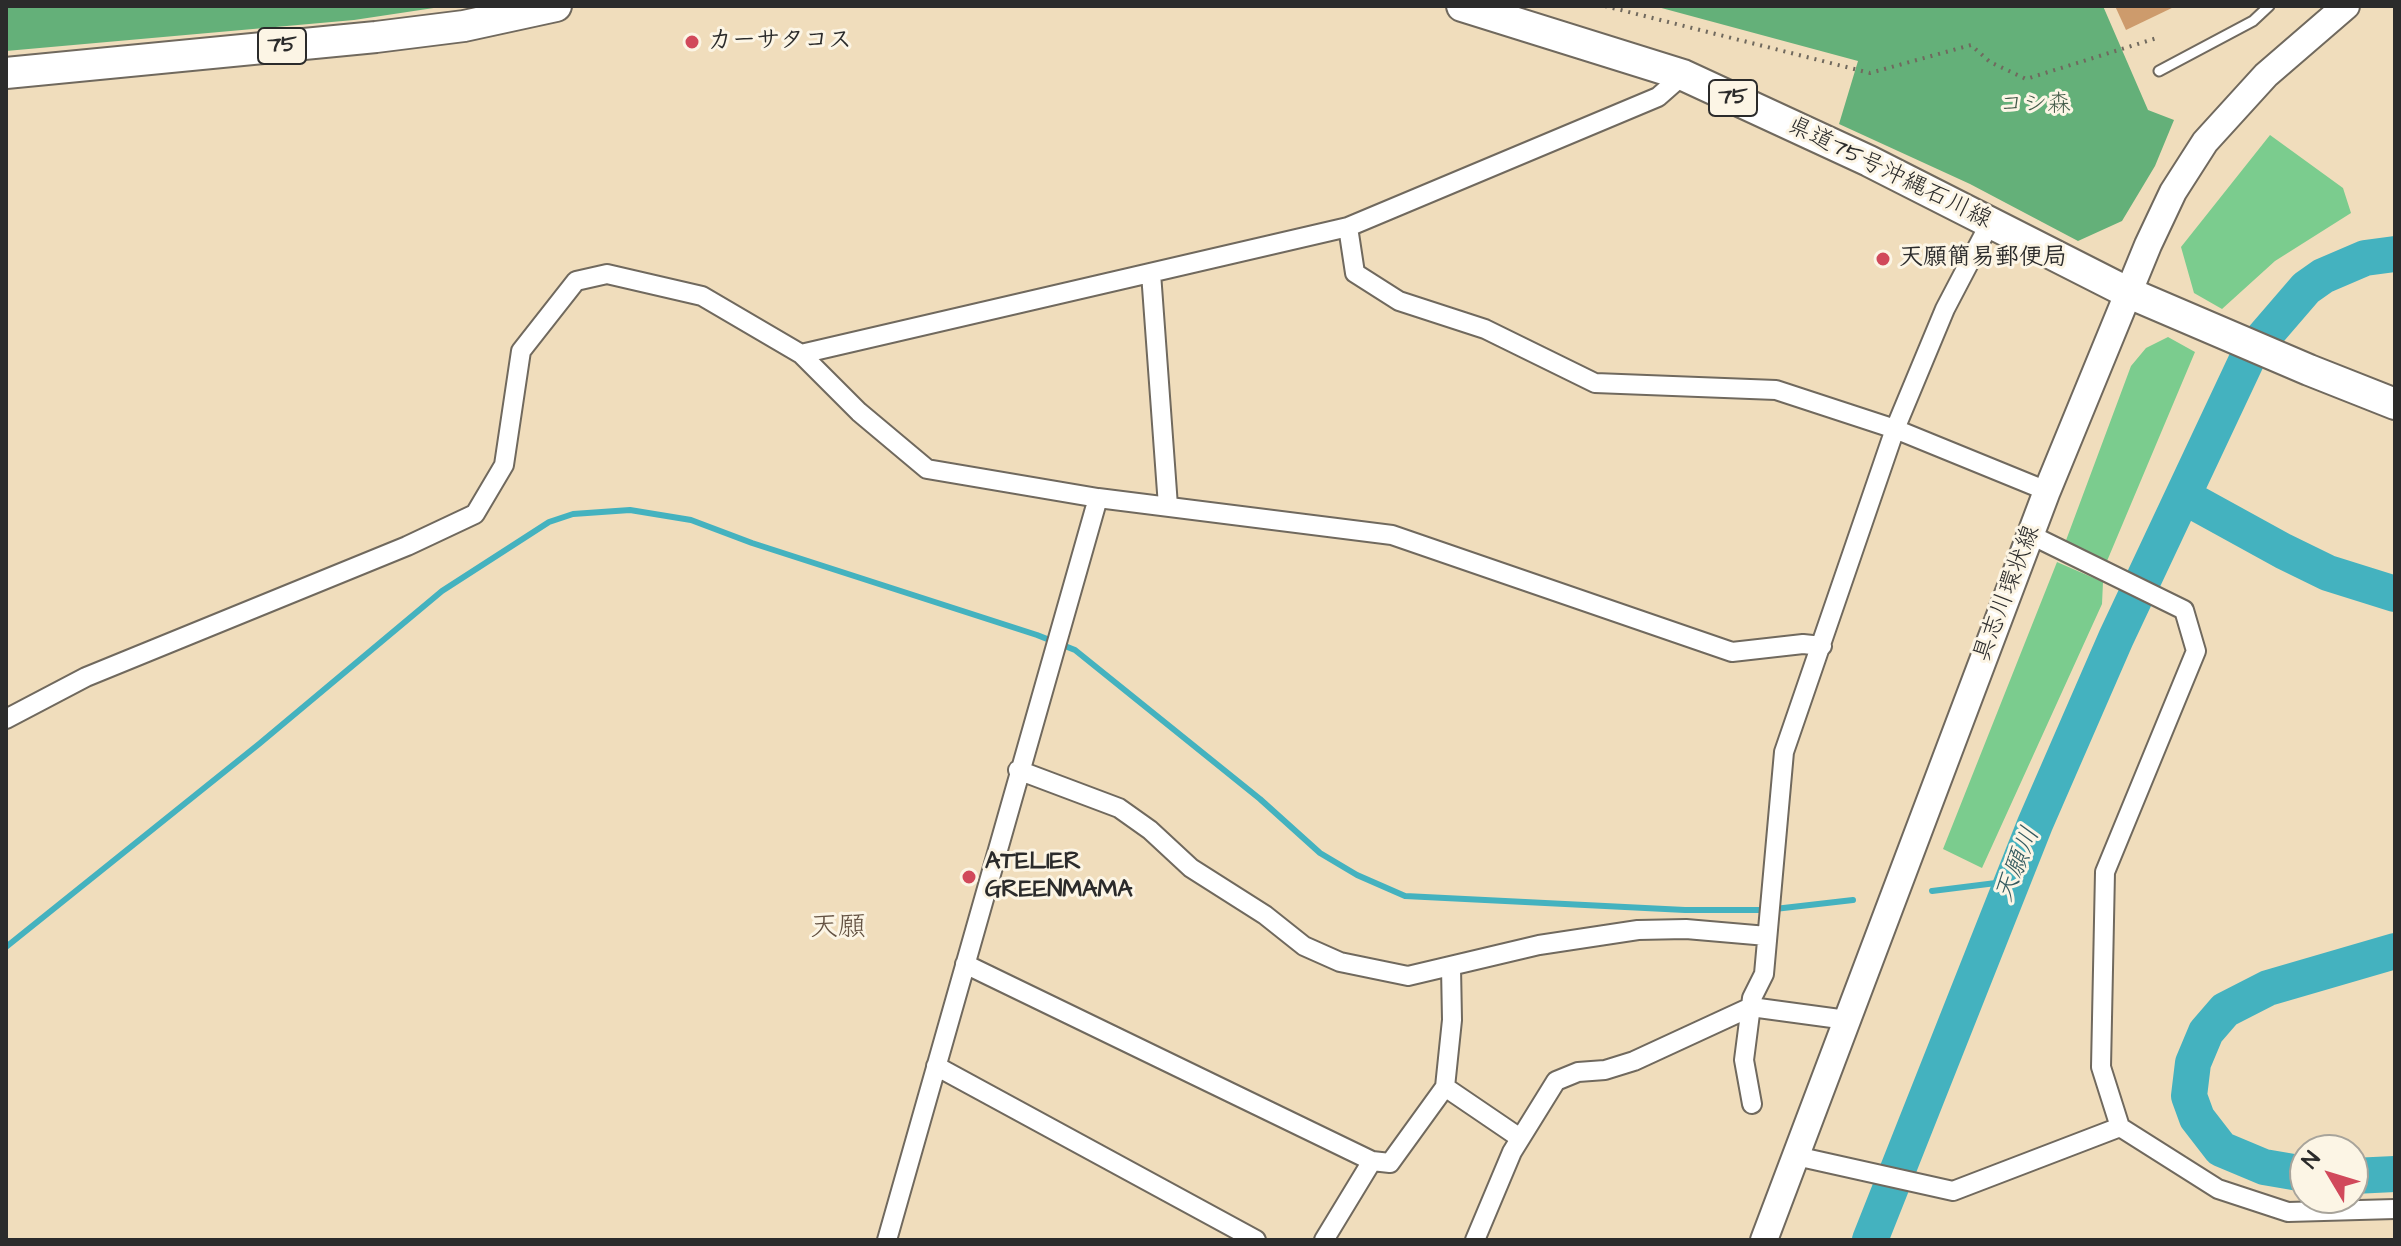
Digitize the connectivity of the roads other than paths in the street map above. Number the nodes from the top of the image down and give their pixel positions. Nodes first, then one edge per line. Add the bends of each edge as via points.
1 (556, 6) edge
2 (1462, 6) edge
3 (2269, 6) edge
4 (2346, 6) edge
5 (2159, 71) dead end
6 (6, 73) edge
7 (1683, 75) junction
8 (1990, 223) junction
9 (1348, 227) junction
10 (1151, 273) junction
11 (2129, 293) junction
12 (801, 354) junction
13 (2395, 404) edge
14 (1895, 429) junction
15 (2047, 491) junction
16 (1098, 498) junction
17 (1168, 506) junction
18 (2031, 535) junction
19 (1822, 646) junction
20 (6, 719) edge
21 (1018, 770) junction
22 (1767, 936) junction
23 (965, 964) junction
24 (1451, 967) junction
25 (1751, 1007) junction
26 (1847, 1020) junction
27 (936, 1066) junction
28 (1445, 1087) junction
29 (1752, 1104) dead end
30 (2120, 1127) junction
31 (1520, 1138) junction
32 (1796, 1156) junction
33 (1372, 1161) junction
34 (2395, 1209) edge
35 (887, 1240) edge
36 (1256, 1240) edge
37 (1324, 1240) edge
38 (1475, 1240) edge
39 (1764, 1240) edge

1 - 6 main road, 75 via 464,26 376,37
2 - 7 main road, 県道75号沖縄石川線 / 75
3 - 5 lane via 2253,21
4 - 11 main road, 具志川環状線 via 2266,75 2205,142 2173,192
7 - 8 main road, 県道75号沖縄石川線 / 75
7 - 9 street via 1658,97
8 - 11 main road, 県道75号沖縄石川線 / 75
8 - 14 street via 1945,309
9 - 10 street
9 - 14 street via 1355,273 1399,301 1485,329 1595,383 1776,390
10 - 12 street
10 - 17 street
11 - 13 main road, 県道75号沖縄石川線 / 75
11 - 15 main road, 具志川環状線
12 - 16 street via 927,469
12 - 20 street via 702,296 607,274 576,281 521,351 504,465 475,514 86,677
14 - 15 street
14 - 19 street
15 - 18 main road, 具志川環状線
16 - 17 street
16 - 21 street
17 - 19 street via 1392,535 1732,652
18 - 26 main road, 具志川環状線
18 - 30 street via 2184,610 2196,651 2105,872 2101,1067
19 - 22 street via 1784,752
21 - 23 street
21 - 24 street via 1119,808 1191,868 1304,946 1340,962 1408,976
22 - 24 street via 1638,930 1539,945
22 - 25 street via 1764,974
23 - 27 street
23 - 33 street
24 - 28 street
25 - 26 street
25 - 29 street via 1744,1060
25 - 31 street via 1634,1061 1556,1081
26 - 32 main road, 具志川環状線
27 - 35 street
27 - 36 street
28 - 31 street
28 - 33 street via 1390,1163
30 - 32 street via 1953,1191
30 - 34 street via 2218,1189 2288,1212
31 - 38 street
32 - 39 main road, 具志川環状線
33 - 37 street

